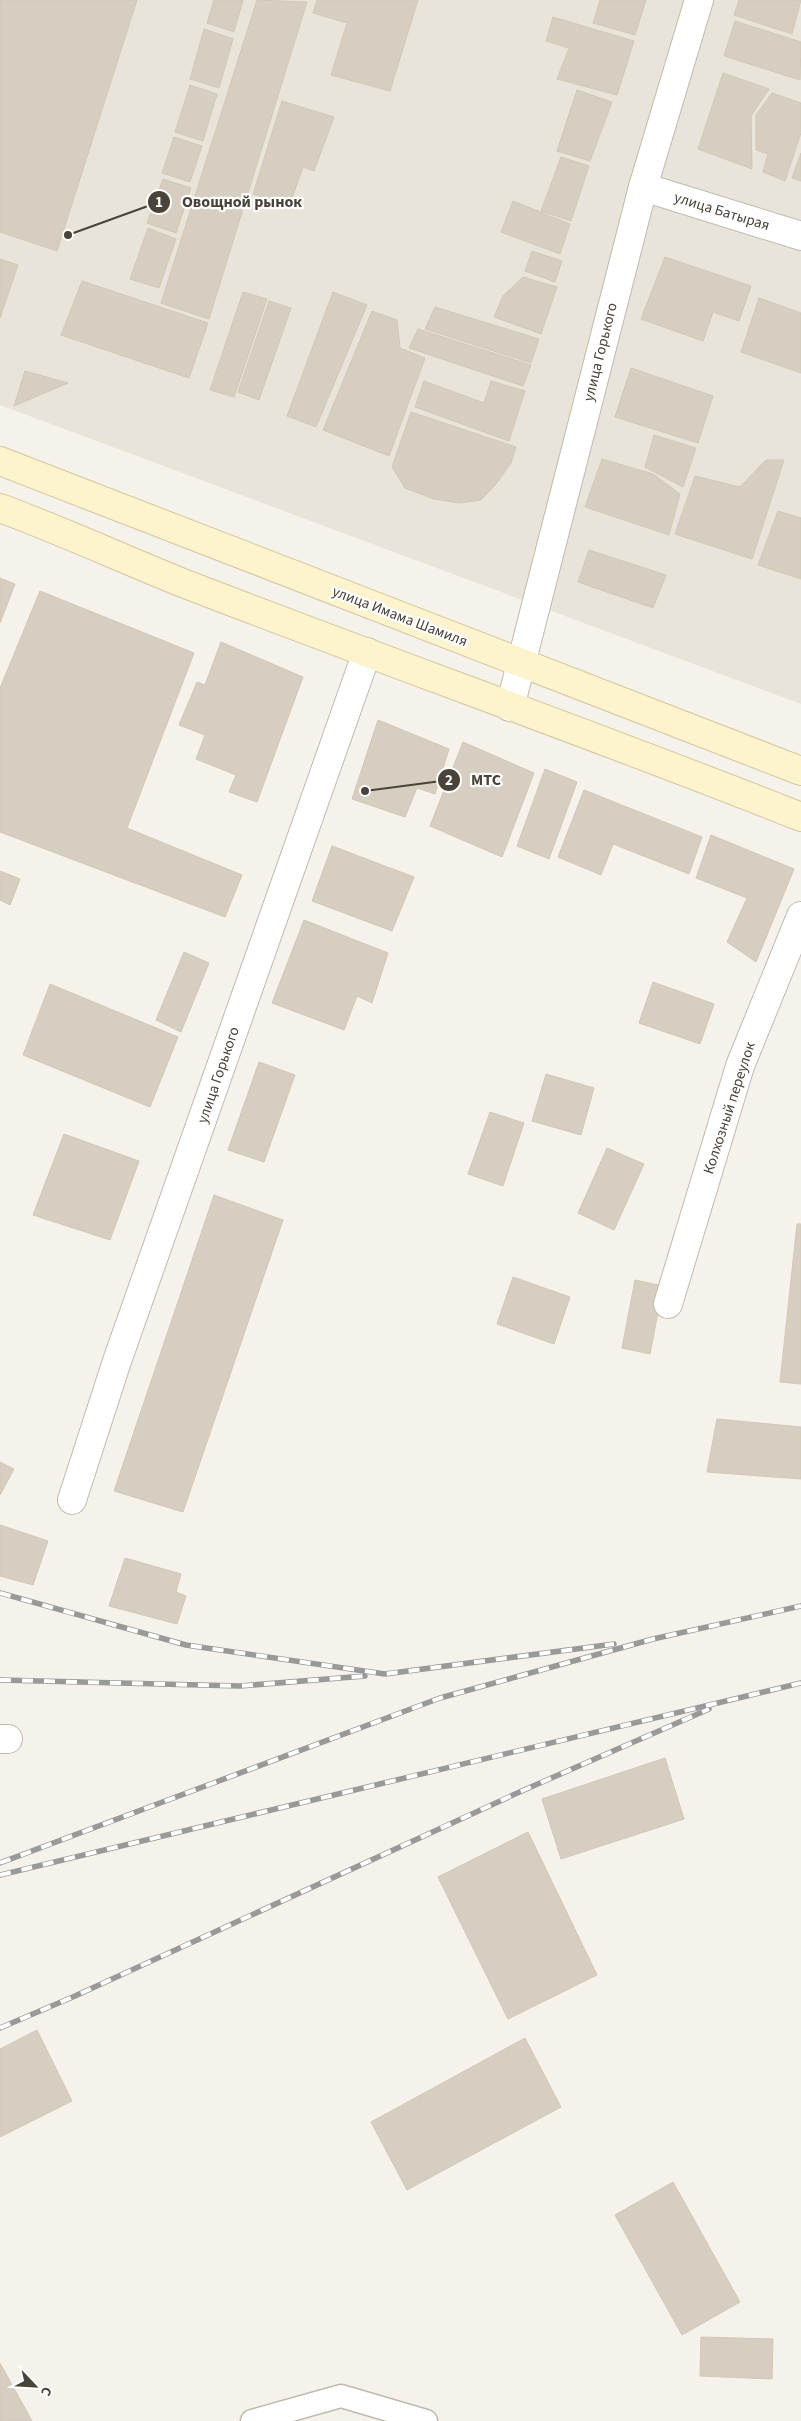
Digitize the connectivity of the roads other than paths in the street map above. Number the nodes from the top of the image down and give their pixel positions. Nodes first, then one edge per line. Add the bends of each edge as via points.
1 (699, 0) edge
2 (643, 187) junction
3 (801, 236) edge
4 (0, 461) edge
5 (0, 508) edge
6 (367, 652) junction
7 (521, 662) junction
8 (510, 707) junction
9 (801, 771) edge
10 (801, 817) edge
11 (801, 916) edge
12 (668, 1304) dead end
13 (72, 1500) dead end
14 (252, 2421) edge
15 (426, 2421) edge

1 - 2 street, улица Горького
2 - 3 street, улица Батырая
2 - 7 street, улица Горького
4 - 7 main road, улица Имама Шамиля
5 - 6 main road via 186,584
6 - 8 main road
6 - 13 street, улица Горького via 117,1361
7 - 8 street, улица Горького
7 - 9 main road, улица Имама Шамиля
8 - 10 main road via 676,767
11 - 12 street, Колхозный переулок via 740,1066
14 - 15 lane via 342,2396

